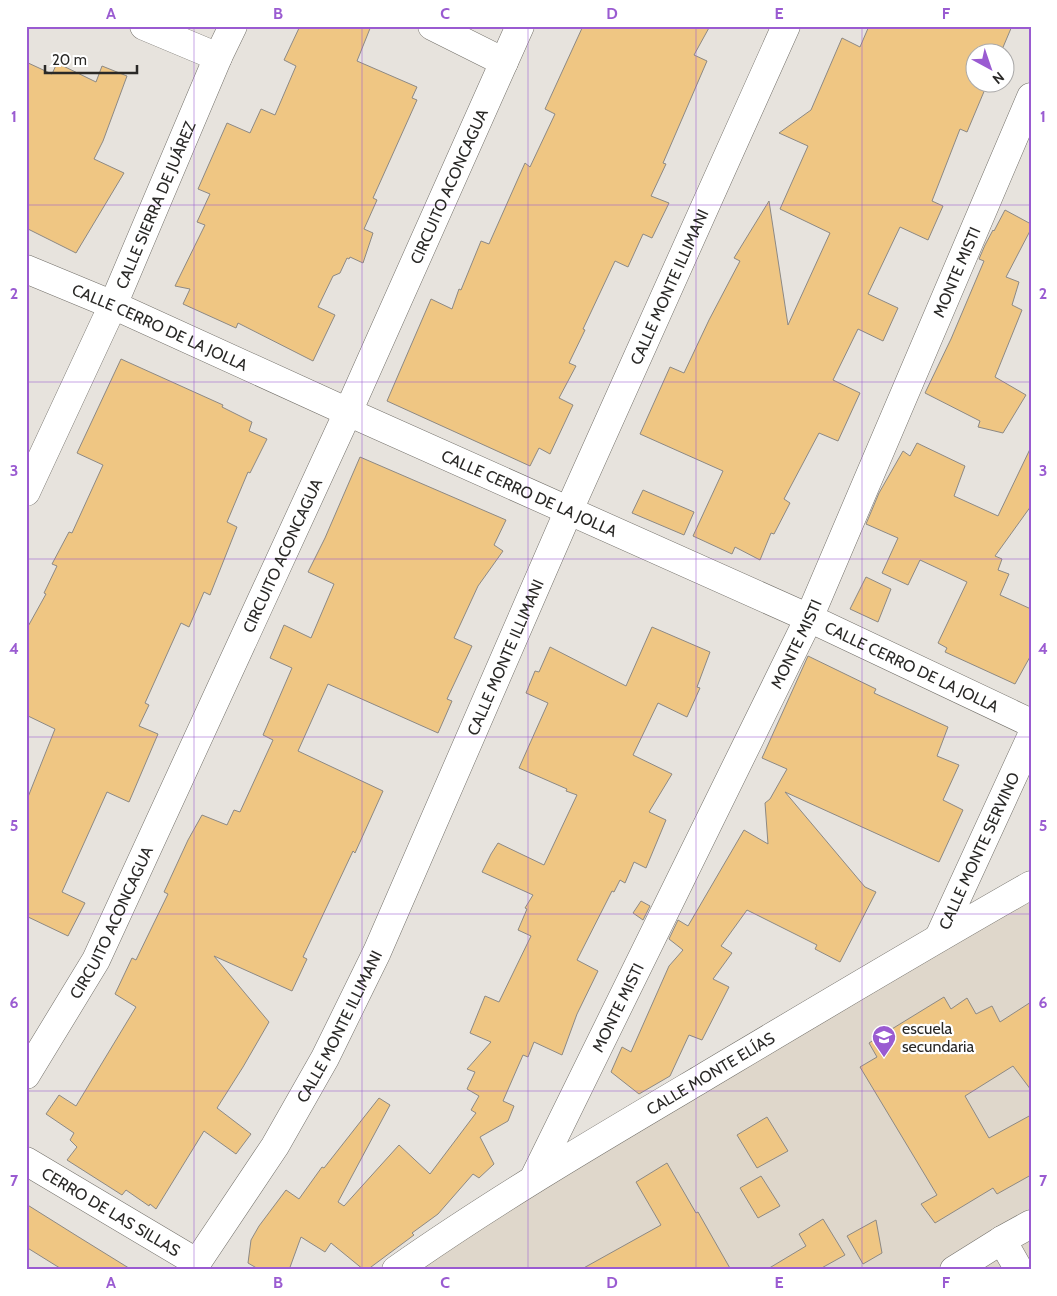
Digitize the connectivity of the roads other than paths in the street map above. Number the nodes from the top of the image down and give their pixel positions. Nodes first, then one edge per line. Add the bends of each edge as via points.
1 (144, 26) edge
2 (233, 26) edge
3 (432, 26) edge
4 (520, 26) edge
5 (786, 26) edge
6 (218, 58) junction
7 (504, 62) junction
8 (1031, 97) edge
9 (26, 269) edge
10 (113, 305) junction
11 (348, 412) junction
12 (26, 492) edge
13 (569, 510) junction
14 (809, 618) junction
15 (1031, 723) edge
16 (1031, 736) edge
17 (1031, 885) edge
18 (939, 937) junction
19 (26, 1075) edge
20 (26, 1161) edge
21 (534, 1178) junction
22 (1031, 1224) edge
23 (1002, 1240) junction
24 (194, 1266) edge
25 (396, 1270) edge
26 (954, 1270) edge
27 (1019, 1270) edge

1 - 6 street
2 - 6 street, CALLE SIERRA DE JUÁREZ
3 - 7 street
4 - 7 street, CIRCUITO ACONCAGUA
5 - 13 street, CALLE MONTE ILLIMANI
6 - 10 street, CALLE SIERRA DE JUÁREZ
7 - 11 street, CIRCUITO ACONCAGUA
8 - 14 street, MONTE MISTI
9 - 10 street, CALLE CERRO DE LA JOLLA
10 - 11 street, CALLE CERRO DE LA JOLLA
10 - 12 street, CALLE SIERRA DE JUÁREZ
11 - 13 street, CALLE CERRO DE LA JOLLA
11 - 19 street, CIRCUITO ACONCAGUA via 96,960
13 - 14 street, CALLE CERRO DE LA JOLLA
13 - 24 street, CALLE MONTE ILLIMANI via 356,996 275,1146
14 - 15 street, CALLE CERRO DE LA JOLLA
14 - 21 street, MONTE MISTI
16 - 18 street, CALLE MONTE SERVINO
17 - 18 street, CALLE MONTE ELÍAS
18 - 21 street, CALLE MONTE ELÍAS
20 - 24 street, CERRO DE LAS SILLAS
21 - 25 street, CALLE MONTE ELÍAS
22 - 23 street
23 - 26 street
23 - 27 street

